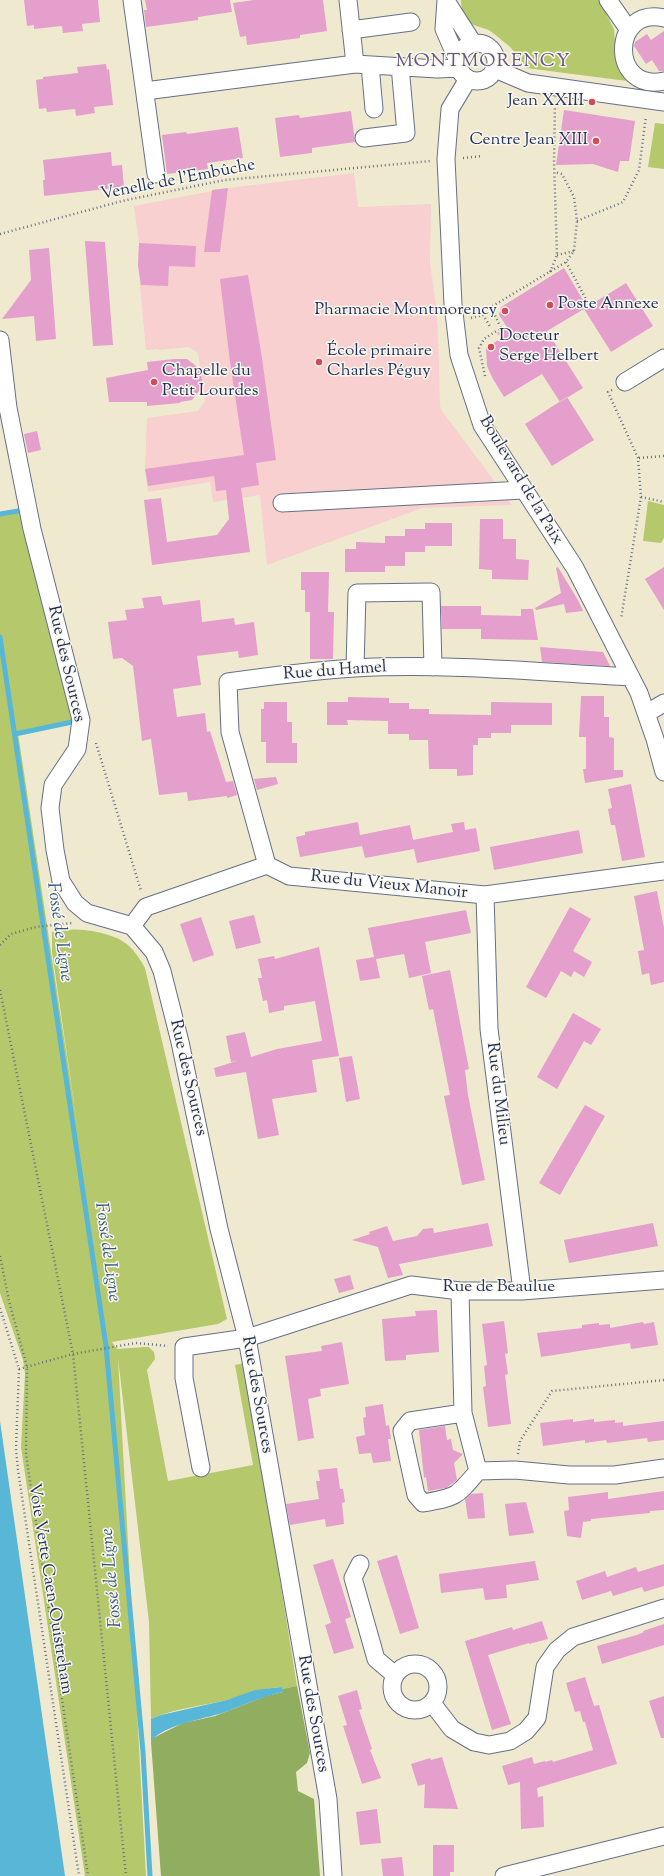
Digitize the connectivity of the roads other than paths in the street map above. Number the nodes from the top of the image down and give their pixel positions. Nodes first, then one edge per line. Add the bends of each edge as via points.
1 (132, 0) edge
2 (348, 0) edge
3 (608, 0) edge
4 (446, 1) edge
5 (664, 18) edge
6 (411, 22) dead end
7 (351, 30) junction
8 (629, 30) junction
9 (473, 43) junction
10 (362, 64) junction
11 (400, 66) junction
12 (462, 69) junction
13 (496, 69) junction
14 (664, 81) edge
15 (144, 91) junction
16 (664, 102) edge
17 (374, 109) dead end
18 (364, 138) dead end
19 (156, 174) dead end
20 (0, 340) edge
21 (664, 358) edge
22 (625, 382) road end
23 (523, 490) junction
24 (282, 504) dead end
25 (433, 667) junction
26 (355, 668) junction
27 (631, 676) junction
28 (664, 703) edge
29 (648, 713) junction
30 (664, 772) edge
31 (267, 865) junction
32 (664, 871) edge
33 (485, 895) junction
34 (132, 926) junction
35 (664, 1280) edge
36 (460, 1291) junction
37 (522, 1291) junction
38 (247, 1338) junction
39 (462, 1413) junction
40 (201, 1468) dead end
41 (664, 1468) edge
42 (478, 1471) junction
43 (360, 1564) dead end
44 (664, 1608) edge
45 (395, 1675) junction
46 (432, 1703) junction
47 (664, 1836) edge
48 (333, 1876) edge
49 (504, 1876) edge

1 - 15 street
2 - 7 street
3 - 8 street
4 - 9 street
4 - 12 street via 444,29
5 - 8 street via 644,19
6 - 7 street
7 - 10 street
8 - 14 street via 622,49 628,68 643,80 652,83
9 - 12 street via 460,53
9 - 13 street via 485,44 490,48 496,59
10 - 11 street
10 - 15 street
10 - 17 street
11 - 12 street
11 - 18 street via 406,133
12 - 13 street via 478,81 485,80
12 - 23 street, Boulevard de la Paix via 450,109 446,159 453,304 459,355 482,425
13 - 16 street via 528,83
15 - 19 street
20 - 34 street, Rue des Sources via 8,408 32,529 81,720 77,749 53,785 50,808 61,881 75,903 87,913
21 - 22 street
23 - 24 street
23 - 27 street, Boulevard de la Paix via 574,568
25 - 26 street, Rue du Hamel
25 - 26 street via 431,592 357,593
25 - 27 street, Rue du Hamel
26 - 31 street, Rue du Hamel via 228,682 230,732
27 - 29 street, Boulevard de la Paix
28 - 29 street
29 - 30 street, Boulevard de la Paix
31 - 33 street, Rue du Vieux Manoir via 288,876
31 - 34 street via 146,906
32 - 33 street, Rue du Vieux Manoir
33 - 37 street, Rue du Milieu via 489,1030
34 - 38 street, Rue des Sources via 154,952 162,971 180,1042 219,1229
35 - 37 street, Rue de Beaulue
36 - 37 street, Rue de Beaulue
36 - 38 street, Rue de Beaulue via 411,1285
36 - 39 street
38 - 40 street, Rue de Beaulue via 184,1347 184,1378
38 - 48 street, Rue des Sources via 328,1799
39 - 42 street
39 - 42 street via 410,1421 402,1431 416,1495 423,1503 448,1499 459,1494
41 - 42 street via 615,1475 569,1475 515,1470
43 - 45 street via 353,1578 376,1659
44 - 46 street via 573,1637 557,1650 545,1667 537,1718 526,1731 510,1741 489,1745 474,1742 452,1729
45 - 46 street via 391,1689 393,1697 404,1708 418,1710
45 - 46 street via 407,1665 429,1668 437,1681 438,1689
47 - 49 street

